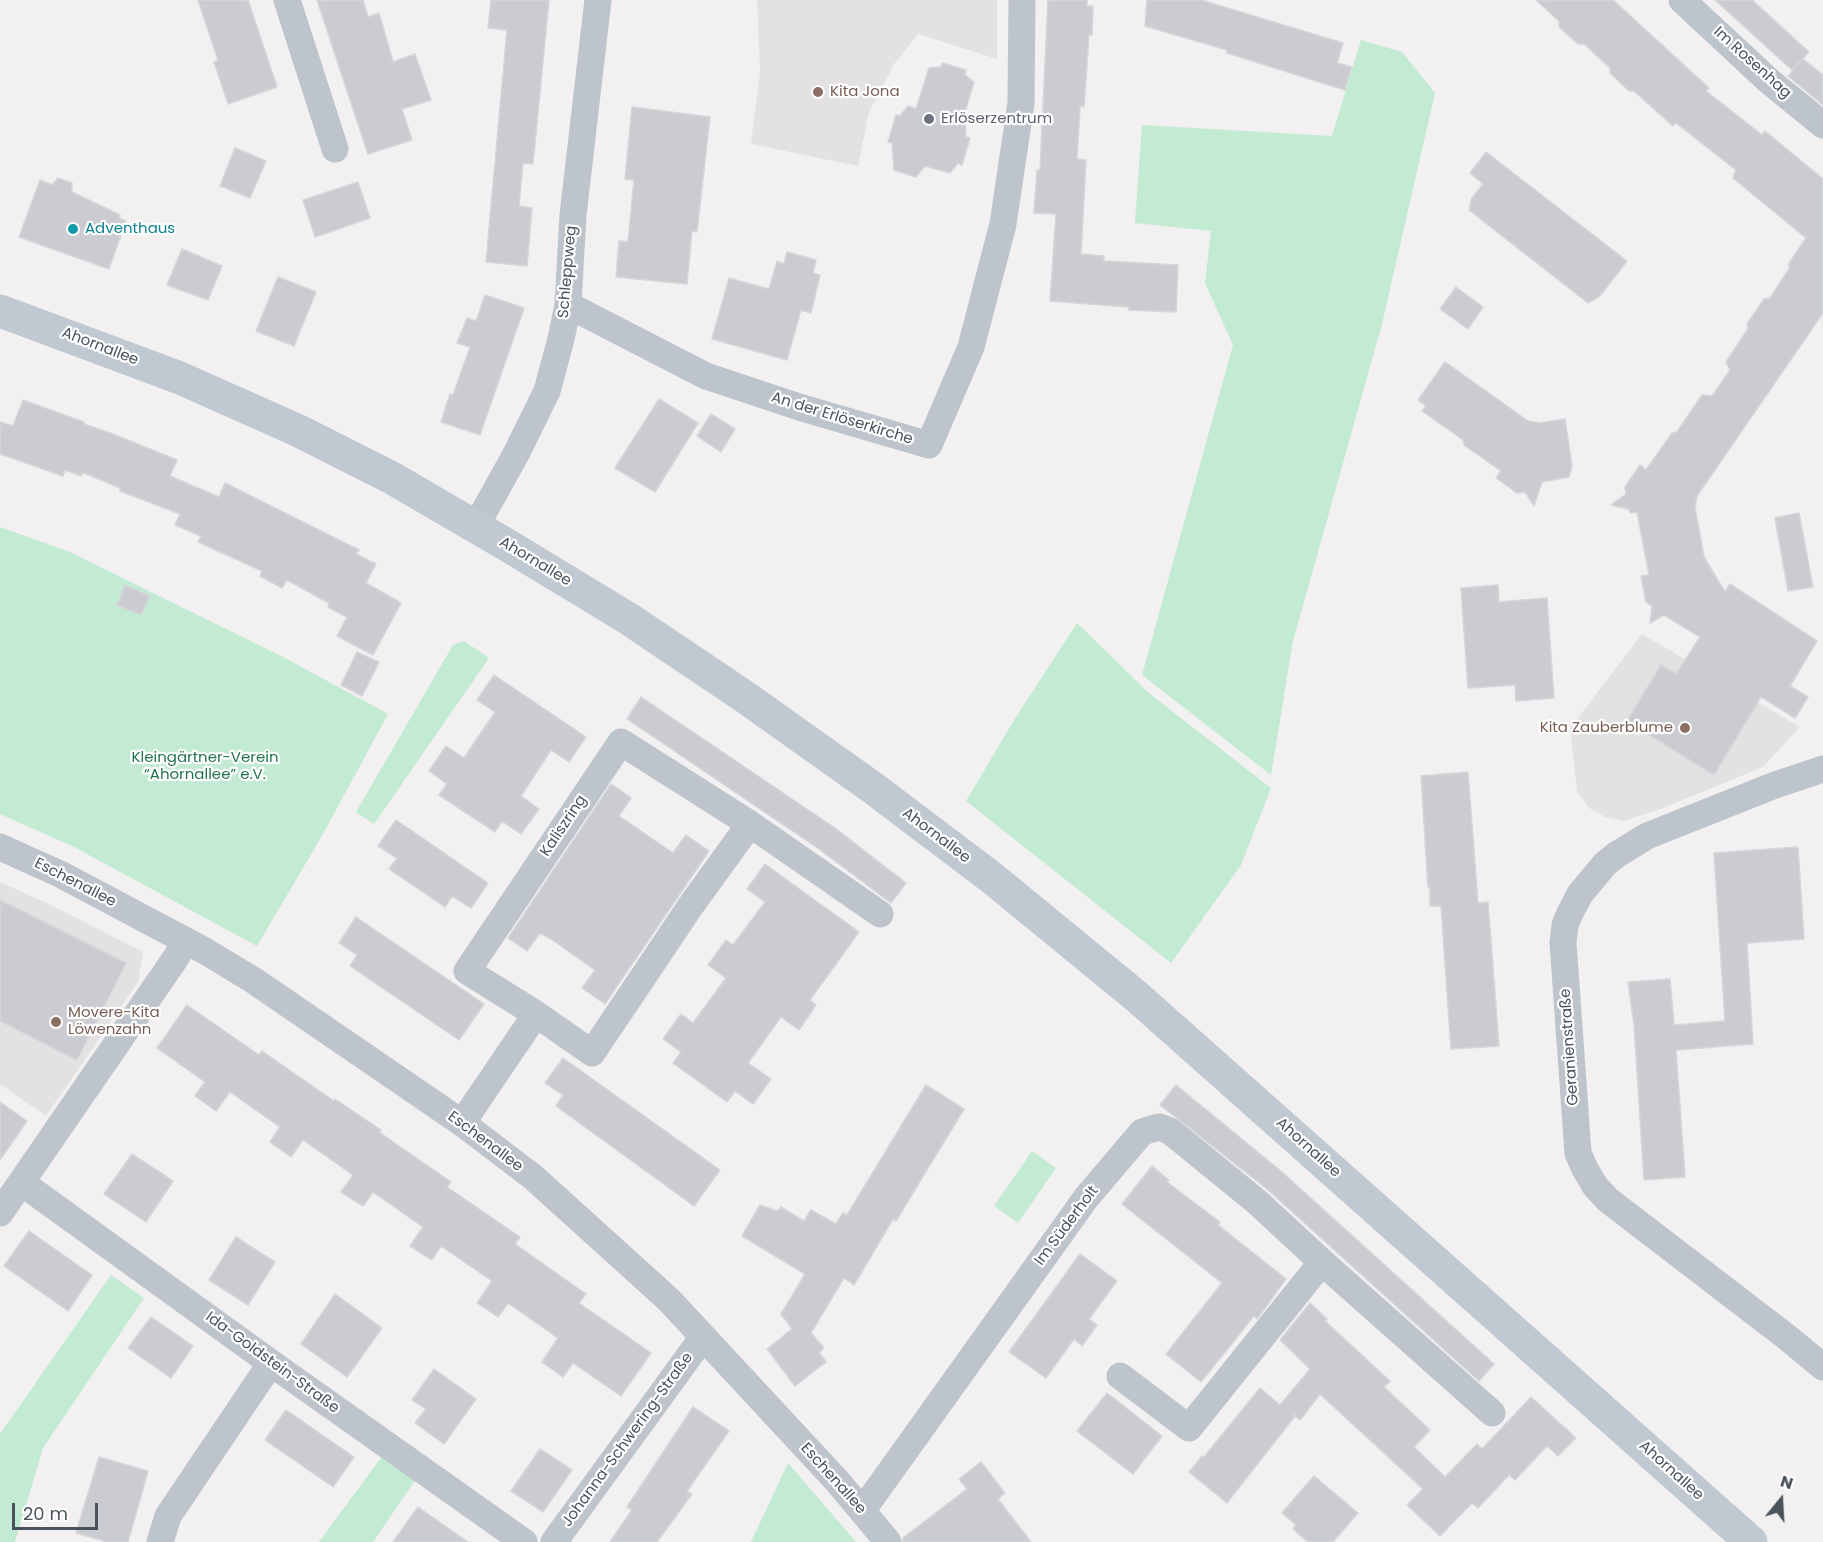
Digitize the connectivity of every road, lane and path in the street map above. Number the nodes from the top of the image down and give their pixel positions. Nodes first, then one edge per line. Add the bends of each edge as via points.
1 (287, 0) edge
2 (598, 0) edge
3 (1022, 0) edge
4 (1682, 0) edge
5 (1823, 125) edge
6 (335, 149) dead end
7 (568, 305) junction
8 (0, 311) edge
9 (476, 526) junction
10 (1823, 769) edge
11 (750, 824) junction
12 (0, 847) edge
13 (880, 914) dead end
14 (186, 941) junction
15 (536, 1014) junction
16 (462, 1123) junction
17 (22, 1182) junction
18 (0, 1213) edge
19 (1322, 1262) junction
20 (703, 1338) junction
21 (271, 1363) junction
22 (1823, 1368) edge
23 (1120, 1376) dead end
24 (1492, 1413) dead end
25 (862, 1511) junction
26 (160, 1542) edge
27 (524, 1542) edge
28 (554, 1542) edge
29 (888, 1542) edge
30 (1750, 1542) edge

1 - 6 street
2 - 7 street, Schleppweg via 573,215
3 - 7 street, An der Erlöserkirche via 1021,103 1003,224 971,347 929,445 706,376
4 - 5 street, Im Rosenhag
7 - 9 street, Schleppweg via 547,391
8 - 9 main road, Ahornallee via 180,378 299,431
9 - 30 main road, Ahornallee via 629,619 745,697 992,878 1150,1008
10 - 22 street, Geranienstraße via 1647,836 1616,855 1580,894 1568,919 1563,944 1576,1139 1578,1153 1595,1186
11 - 13 street, Kaliszring
11 - 15 street, Kaliszring via 592,1053
11 - 15 street, Kaliszring via 621,742 467,971
12 - 14 street, Eschenallee
14 - 16 street, Eschenallee via 253,980
14 - 17 street
15 - 16 street
16 - 20 street, Eschenallee via 532,1177 607,1243 669,1300
17 - 18 street
17 - 21 street, Ida-Goldstein-Straße
19 - 23 street via 1189,1428
19 - 24 street, Im Süderholt
19 - 25 street, Im Süderholt via 1256,1201 1170,1131 1158,1127 1142,1132 1086,1198
20 - 25 street, Eschenallee
20 - 28 street, Johanna-Schwering-Straße
21 - 26 street via 168,1516
21 - 27 street, Ida-Goldstein-Straße
25 - 29 street, Eschenallee

